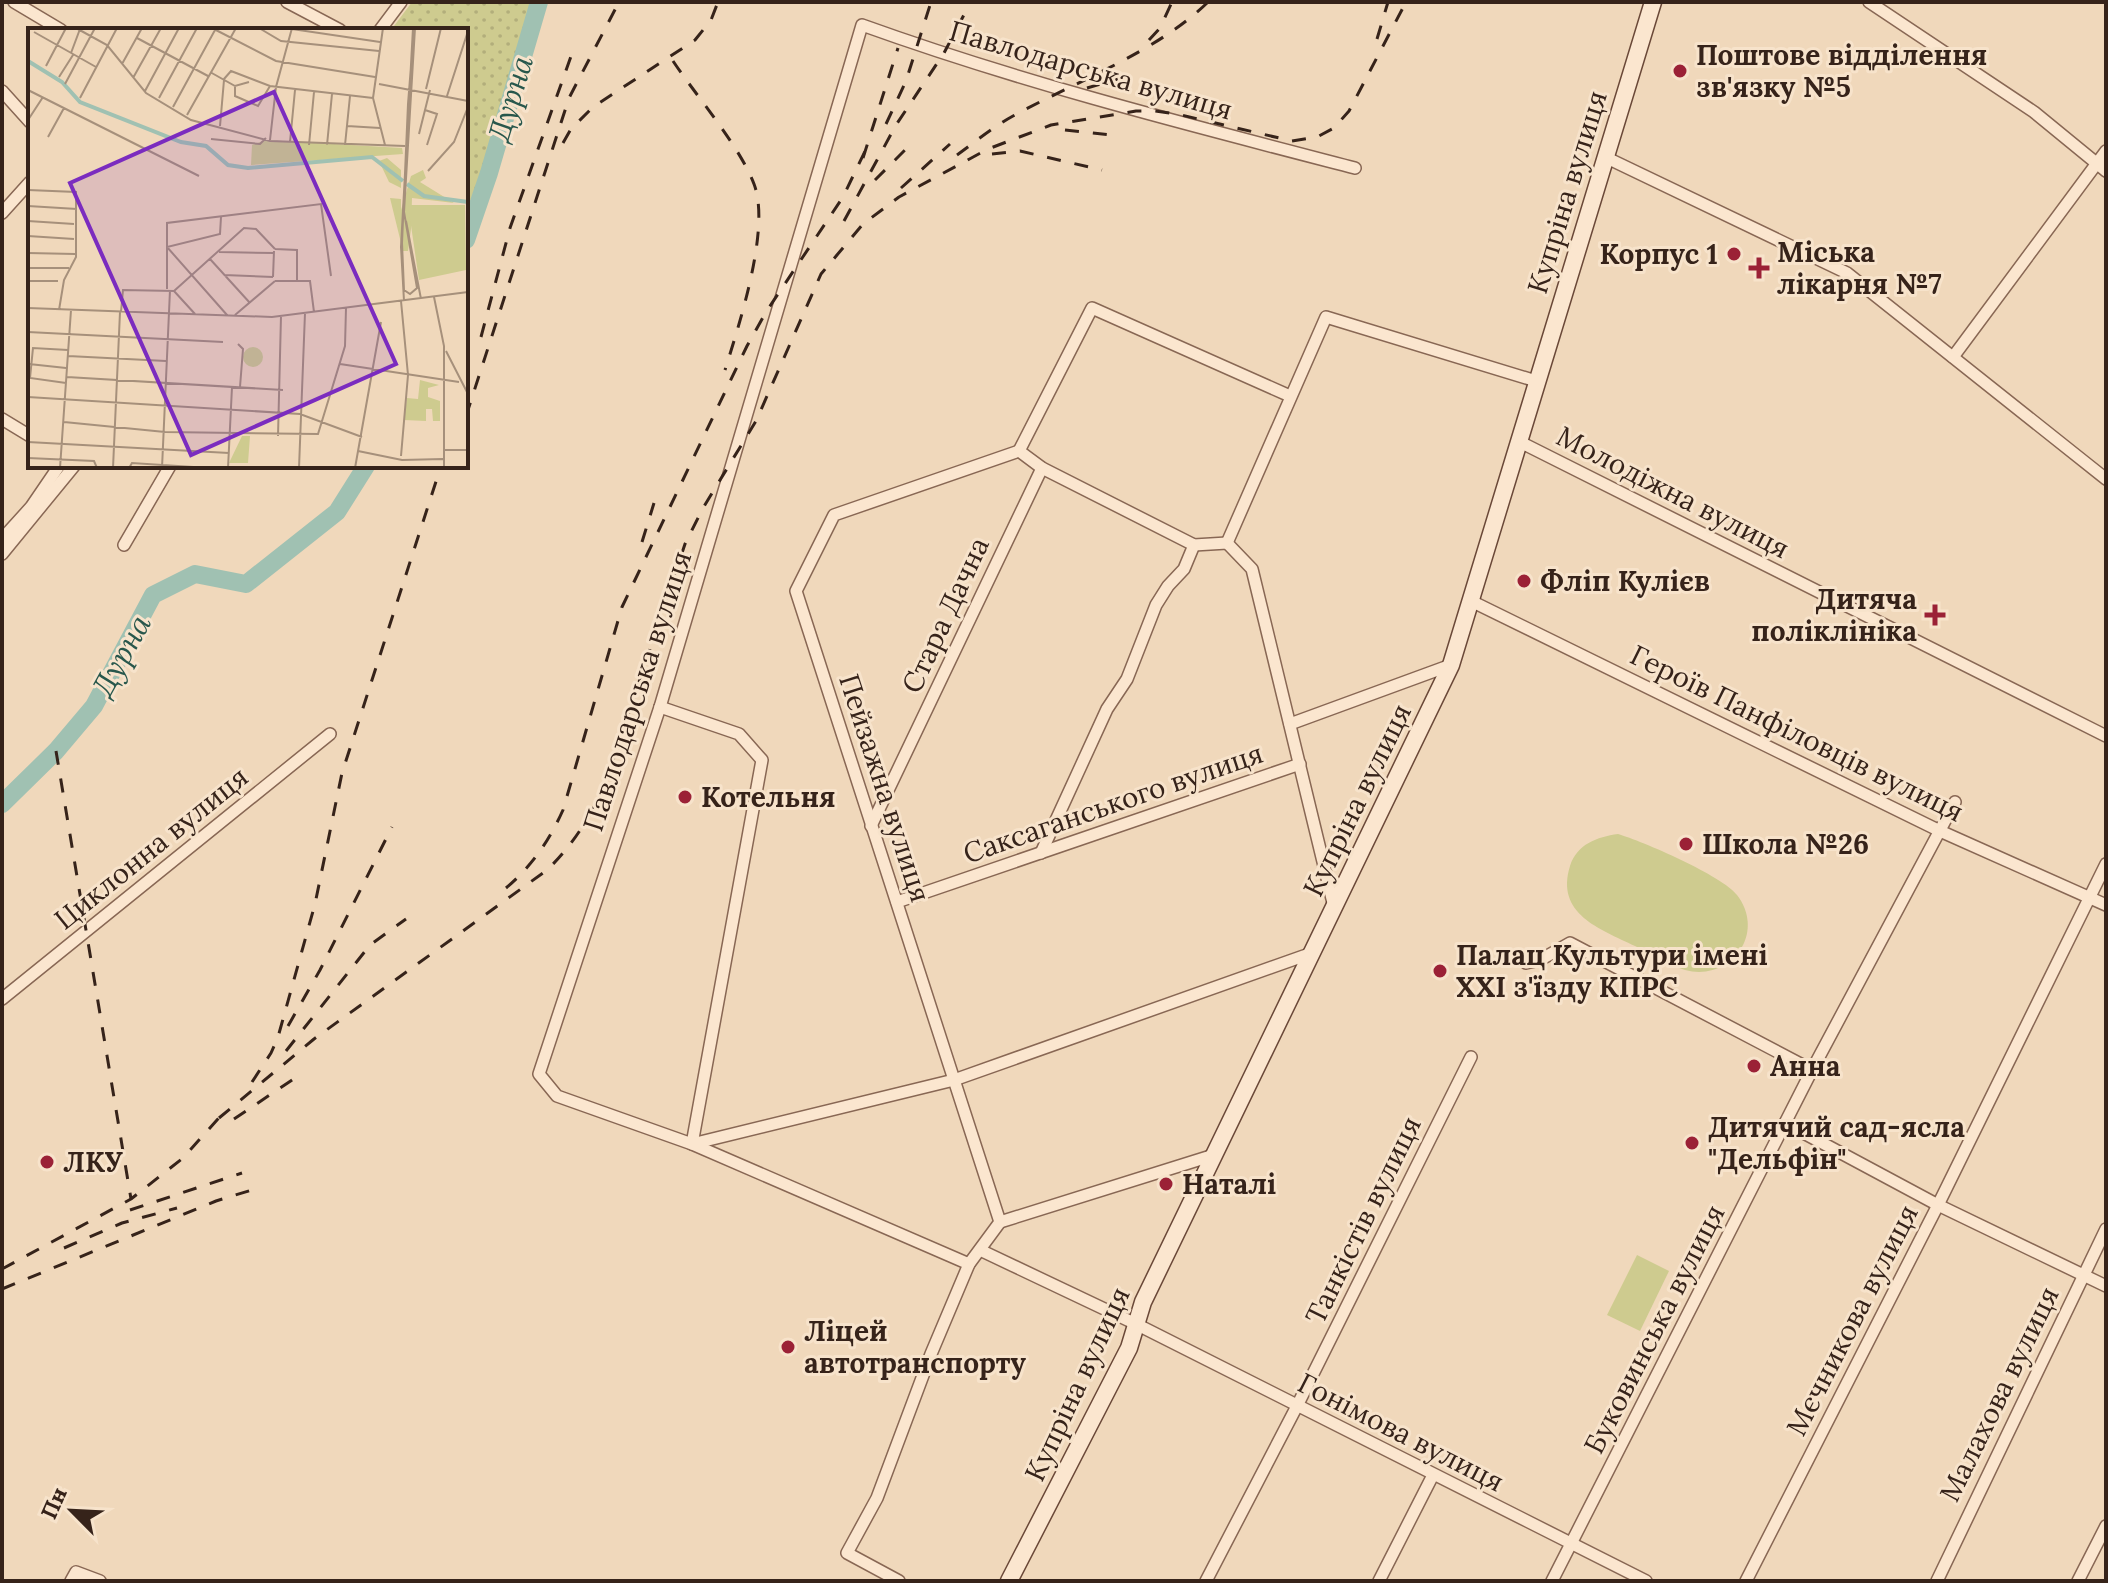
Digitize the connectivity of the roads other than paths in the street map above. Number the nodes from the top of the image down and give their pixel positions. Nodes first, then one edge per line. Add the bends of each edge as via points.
1 (14, 2) edge
2 (287, 2) edge
3 (401, 2) edge
4 (1653, 2) edge
5 (1869, 2) edge
6 (58, 28) edge
7 (335, 28) edge
8 (382, 28) edge
9 (2, 91) edge
10 (28, 120) edge
11 (2106, 151) edge
12 (1605, 157) junction
13 (1355, 168) dead end
14 (2101, 168) edge
15 (28, 184) edge
16 (2, 213) edge
17 (1953, 357) junction
18 (1536, 381) junction
19 (1290, 396) junction
20 (2, 419) edge
21 (28, 435) edge
22 (1518, 441) junction
23 (1019, 451) junction
24 (58, 468) edge
25 (72, 468) edge
26 (169, 468) edge
27 (1042, 468) junction
28 (2106, 479) edge
29 (2, 539) edge
30 (1227, 543) junction
31 (124, 545) dead end
32 (1194, 545) junction
33 (2, 554) edge
34 (1469, 600) junction
35 (1451, 665) junction
36 (660, 707) junction
37 (1290, 724) junction
38 (330, 734) dead end
39 (2106, 736) edge
40 (1300, 764) junction
41 (1955, 802) dead end
42 (871, 826) junction
43 (1940, 831) junction
44 (1041, 853) junction
45 (2106, 864) edge
46 (2089, 897) junction
47 (897, 902) junction
48 (2106, 905) edge
49 (1334, 908) junction
50 (1312, 953) junction
51 (1526, 963) dead end
52 (2, 999) edge
53 (1471, 1057) dead end
54 (1812, 1070) junction
55 (954, 1080) junction
56 (1785, 1123) junction
57 (692, 1144) junction
58 (1214, 1155) junction
59 (1938, 1205) junction
60 (1000, 1222) junction
61 (2106, 1229) edge
62 (980, 1250) junction
63 (969, 1264) junction
64 (2083, 1275) junction
65 (2106, 1286) edge
66 (1136, 1324) junction
67 (1297, 1406) junction
68 (1433, 1475) junction
69 (2106, 1526) edge
70 (1571, 1546) junction
71 (73, 1576) edge
72 (100, 1581) edge
73 (899, 1581) edge
74 (1009, 1581) edge
75 (1206, 1581) edge
76 (1379, 1581) edge
77 (1552, 1581) edge
78 (1646, 1581) edge
79 (1746, 1581) edge
80 (1937, 1581) edge
81 (2078, 1581) edge

1 - 6 street
2 - 7 street
3 - 8 street
4 - 12 main road, Купріна вулиця
5 - 14 street via 2034,112
9 - 10 street
11 - 14 street
12 - 17 street via 1847,273
12 - 18 main road, Купріна вулиця
13 - 36 street, Павлодарська вулиця via 1136,111 862,25
14 - 17 street
15 - 16 street
17 - 28 street
18 - 19 street via 1326,317
18 - 22 main road, Купріна вулиця
19 - 23 street via 1092,308
19 - 30 street
20 - 21 street
22 - 34 main road, Купріна вулиця
22 - 39 street, Молодіжна вулиця
23 - 27 street
23 - 42 street, Пейзажна вулиця via 834,515 796,591
24 - 29 street
25 - 33 street
26 - 31 street
27 - 32 street
27 - 42 street, Стара Дачна
30 - 32 street
30 - 37 street via 1252,569
32 - 44 street via 1184,569 1156,605 1127,679 1107,709
34 - 35 main road, Купріна вулиця
34 - 43 street, Героїв Панфіловців вулиця
35 - 37 street
35 - 49 main road, Купріна вулиця
36 - 57 street via 739,734 762,760
36 - 57 street, Павлодарська вулиця via 539,1074 557,1096
37 - 40 street
38 - 52 street, Циклонна вулиця
40 - 44 street, Саксаганського вулиця
40 - 49 street
41 - 43 street, Буковинська вулиця
42 - 47 street, Пейзажна вулиця
43 - 46 street, Героїв Панфіловців вулиця
43 - 54 street, Буковинська вулиця
44 - 47 street, Саксаганського вулиця
45 - 46 street, Мєчникова вулиця
46 - 48 street, Героїв Панфіловців вулиця
46 - 59 street, Мєчникова вулиця
47 - 55 street, Пейзажна вулиця
49 - 50 main road, Купріна вулиця
50 - 55 street
50 - 58 main road, Купріна вулиця
51 - 54 street via 1570,943
53 - 67 street, Танкістів вулиця
54 - 56 street, Буковинська вулиця
55 - 57 street
55 - 60 street, Пейзажна вулиця
56 - 59 street
56 - 70 street, Буковинська вулиця
57 - 63 street
58 - 60 street
58 - 66 main road, Купріна вулиця
59 - 64 street
59 - 79 street, Мєчникова вулиця
60 - 62 street
61 - 64 street, Малахова вулиця
62 - 63 street
62 - 66 street, Гонімова вулиця
63 - 73 street via 877,1498 847,1553
64 - 65 street
64 - 80 street, Малахова вулиця
66 - 67 street, Гонімова вулиця
66 - 74 main road, Купріна вулиця via 1129,1348
67 - 68 street, Гонімова вулиця
67 - 75 street, Танкістів вулиця
68 - 70 street, Гонімова вулиця
68 - 76 street
69 - 81 street
70 - 77 street, Буковинська вулиця
70 - 78 street, Гонімова вулиця
71 - 72 street

